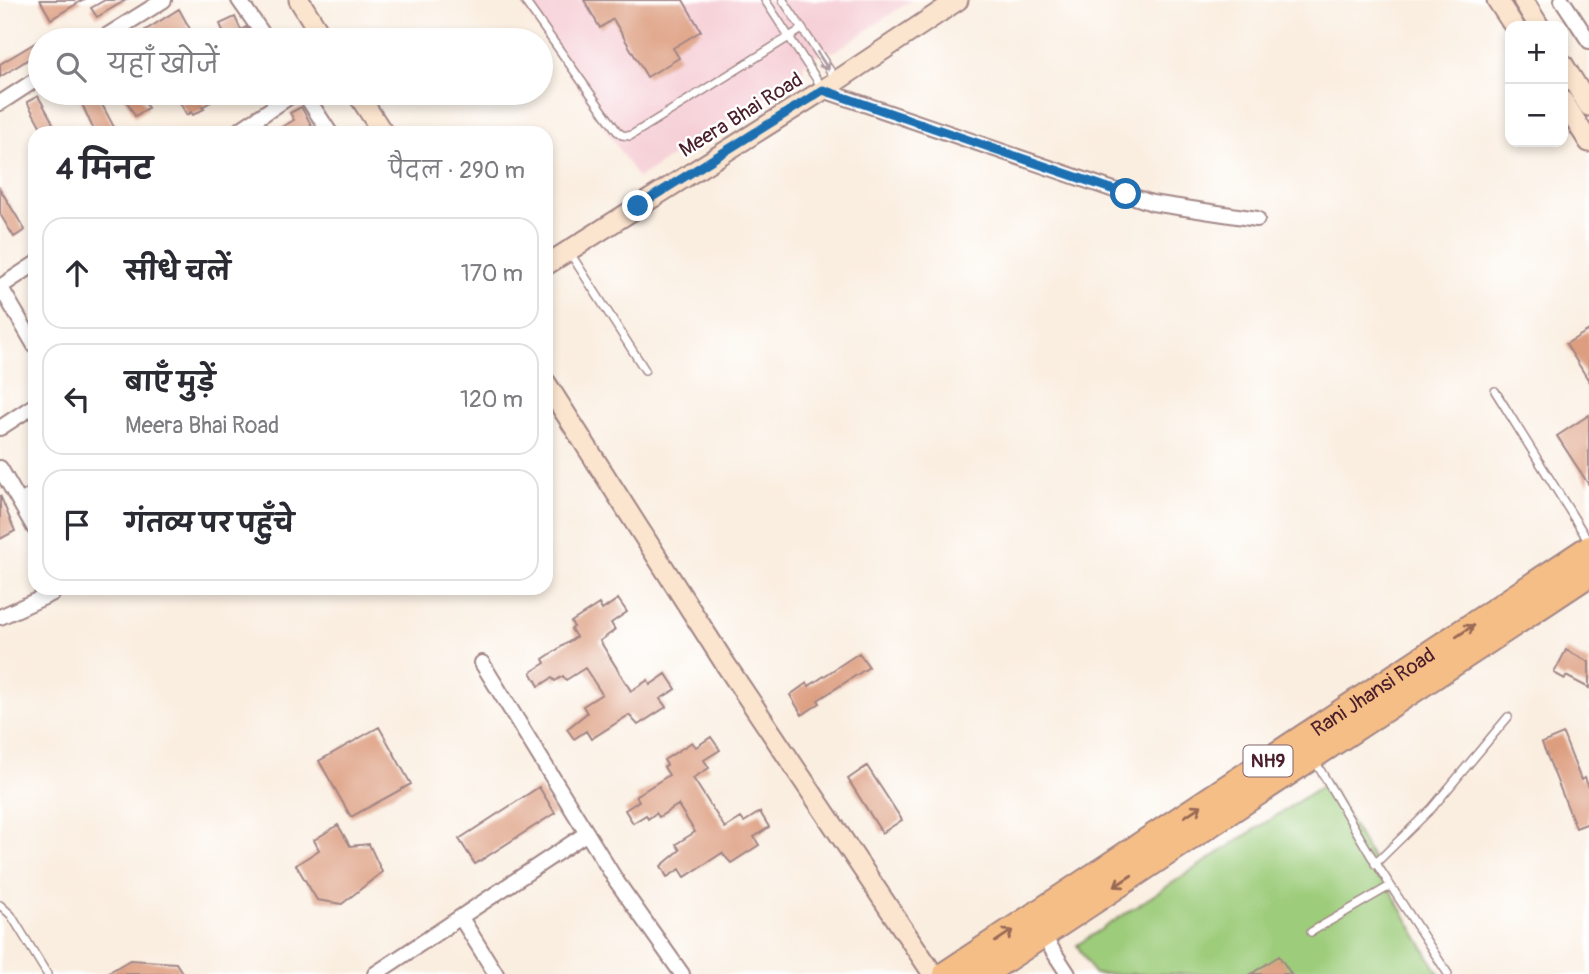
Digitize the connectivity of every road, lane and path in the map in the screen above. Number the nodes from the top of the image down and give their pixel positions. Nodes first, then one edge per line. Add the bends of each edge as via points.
1 (164, 0) edge
2 (239, 0) edge
3 (299, 0) edge
4 (524, 0) edge
5 (765, 0) edge
6 (783, 0) edge
7 (958, 0) edge
8 (1497, 0) edge
9 (1523, 0) edge
10 (1562, 0) edge
11 (1511, 21) edge
12 (1536, 21) edge
13 (119, 28) edge
14 (259, 28) edge
15 (316, 28) edge
16 (544, 28) edge
17 (802, 29) junction
18 (789, 37) junction
19 (553, 40) edge
20 (1589, 41) edge
21 (1568, 71) edge
22 (28, 85) edge
23 (830, 85) junction
24 (1587, 98) edge
25 (0, 103) edge
26 (277, 105) edge
27 (312, 105) edge
28 (366, 105) edge
29 (1568, 109) edge
30 (246, 126) edge
31 (325, 126) edge
32 (379, 126) edge
33 (1589, 142) edge
34 (1258, 219) dead end
35 (569, 250) junction
36 (553, 260) edge
37 (28, 268) edge
38 (0, 286) edge
39 (28, 334) edge
40 (645, 370) dead end
41 (1495, 391) dead end
42 (553, 394) edge
43 (28, 410) edge
44 (0, 428) edge
45 (0, 468) edge
46 (28, 498) edge
47 (21, 502) junction
48 (28, 516) edge
49 (1589, 543) edge
50 (1589, 549) edge
51 (1589, 573) edge
52 (49, 595) edge
53 (0, 617) edge
54 (482, 663) dead end
55 (1508, 717) dead end
56 (1312, 756) junction
57 (587, 833) junction
58 (1376, 864) junction
59 (1390, 886) junction
60 (0, 905) edge
61 (461, 918) junction
62 (1311, 932) dead end
63 (1042, 934) junction
64 (47, 974) edge
65 (376, 974) edge
66 (496, 974) edge
67 (682, 974) edge
68 (933, 974) edge
69 (947, 974) edge
70 (982, 974) edge
71 (1069, 974) edge
72 (1448, 974) edge

1 - 13 street
2 - 14 street
3 - 15 street
4 - 16 lane
5 - 18 lane
6 - 17 lane
7 - 23 street, Meera Bhai Road
8 - 11 street
9 - 12 street
10 - 20 street
17 - 18 lane
17 -> 23 lane
18 - 19 lane via 630,136 622,135
18 - 23 lane
21 - 24 street
22 - 25 street
23 - 34 street via 1152,203
23 - 35 street, Meera Bhai Road
26 - 30 street
27 - 31 street
28 - 32 street
29 - 33 street
35 - 36 street, Meera Bhai Road
35 - 40 lane
37 - 38 street
38 - 39 street
41 - 49 lane
42 - 68 street via 724,662
43 - 44 street
45 - 47 street
46 - 47 street
47 - 48 street
69 -> 50 highway, Rani Jhansi Road / NH9
51 - 56 highway, Rani Jhansi Road / NH9
52 - 53 street
54 - 57 street
55 - 58 lane via 1432,808
56 - 58 lane
56 -> 63 highway, Rani Jhansi Road / NH9
57 - 61 street
57 - 67 street
58 - 59 lane
59 - 62 lane
59 - 72 lane
60 - 64 lane
61 - 65 street
61 - 66 street
63 - 70 highway, Rani Jhansi Road / NH9
63 - 71 street

